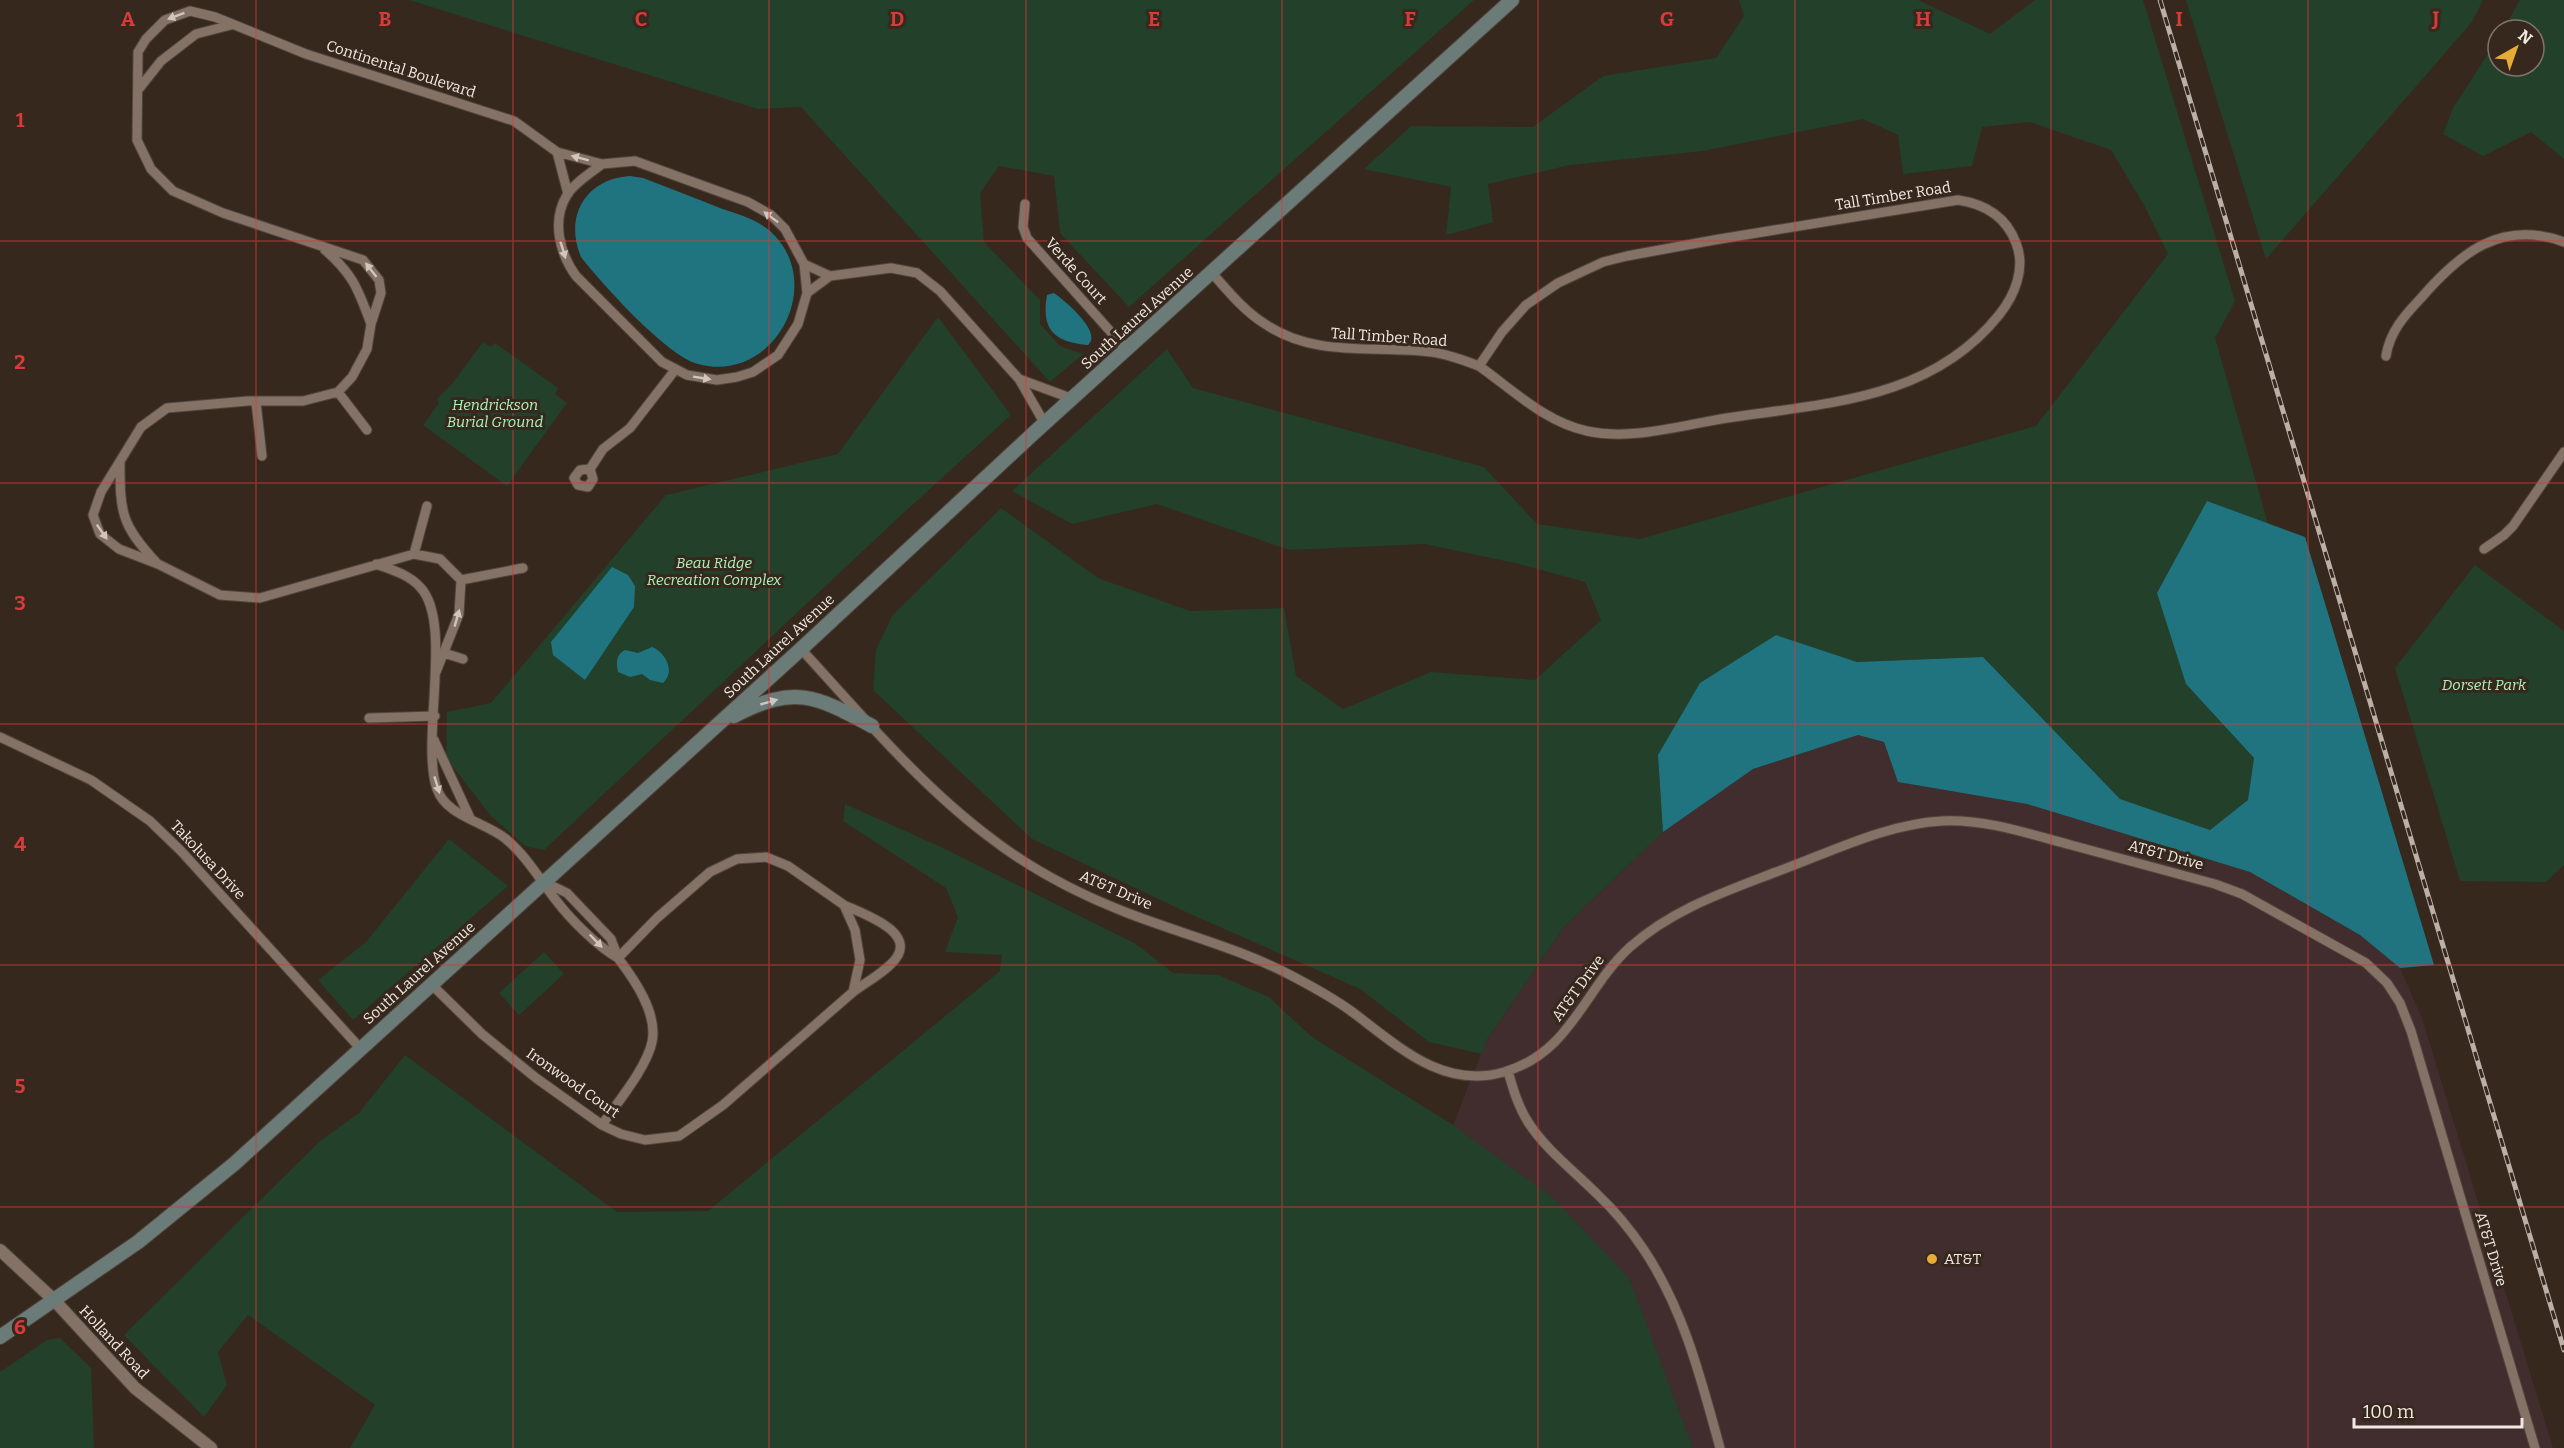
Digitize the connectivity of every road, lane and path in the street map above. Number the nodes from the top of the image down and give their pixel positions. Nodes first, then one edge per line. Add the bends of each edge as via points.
1 (1512, 0) edge
2 (231, 25) junction
3 (138, 90) junction
4 (557, 152) junction
5 (602, 164) junction
6 (568, 194) junction
7 (1025, 204) dead end
8 (2564, 242) edge
9 (319, 245) junction
10 (804, 264) junction
11 (1212, 273) junction
12 (830, 276) junction
13 (807, 293) junction
14 (371, 324) junction
15 (1127, 350) junction
16 (2386, 356) dead end
17 (1479, 366) junction
18 (675, 370) junction
19 (1019, 379) junction
20 (338, 392) junction
21 (1073, 399) junction
22 (256, 402) junction
23 (1045, 424) junction
24 (367, 430) dead end
25 (2564, 452) edge
26 (262, 456) dead end
27 (120, 462) junction
28 (590, 469) dead end
29 (428, 506) dead end
30 (2484, 549) dead end
31 (414, 554) junction
32 (158, 564) junction
33 (376, 564) junction
34 (524, 568) dead end
35 (461, 580) junction
36 (801, 649) junction
37 (444, 653) junction
38 (463, 659) dead end
39 (436, 672) junction
40 (435, 716) junction
41 (369, 718) dead end
42 (717, 726) junction
43 (872, 726) junction
44 (0, 736) edge
45 (432, 738) junction
46 (470, 818) junction
47 (544, 882) junction
48 (844, 904) junction
49 (591, 917) junction
50 (581, 926) junction
51 (618, 958) junction
52 (432, 984) junction
53 (853, 992) junction
54 (360, 1048) junction
55 (1508, 1071) junction
56 (602, 1125) junction
57 (0, 1250) edge
58 (54, 1300) junction
59 (0, 1337) edge
60 (211, 1448) edge
61 (1720, 1448) edge
62 (2535, 1448) edge

1 - 11 main road, South Laurel Avenue
2 - 3 street via 196,34 161,61
2 -> 3 street, Continental Boulevard via 190,11 165,20 138,52
2 - 4 street, Continental Boulevard via 306,54 514,121
3 - 9 street, Continental Boulevard via 137,140 151,169 173,191 223,213
5 -> 4 street, Continental Boulevard
4 - 6 street
5 - 6 street
10 -> 5 street, Continental Boulevard via 785,229 771,215 748,202 635,161
6 -> 18 street, Continental Boulevard via 559,226 568,265 655,357
7 - 15 street, Verde Court via 1023,227 1027,238
8 - 16 street via 2542,236 2511,236 2471,250 2442,274 2403,317 2390,339
9 - 14 street, Continental Boulevard via 357,285
14 -> 9 street, Continental Boulevard via 381,293 374,273 363,261
10 - 12 street
10 - 13 street, Continental Boulevard
11 - 15 main road, South Laurel Avenue
11 - 17 street, Tall Timber Road via 1256,318 1299,341 1337,349 1433,352
12 - 13 street
12 - 19 street via 891,268 917,273 940,291
18 -> 13 street, Continental Boulevard via 717,380 765,366 789,342
14 - 20 street, Continental Boulevard via 367,349 352,377
15 - 21 main road, South Laurel Avenue
17 - 17 street, Tall Timber Road via 1562,423 1615,434 1880,392 1944,365 1989,327 2009,300 2019,274 2019,252 2011,231 1997,214 1958,201 1627,255 1582,271 1542,293 1513,318
18 - 28 street via 630,428 603,449
19 - 21 street
19 - 23 street
20 - 22 street via 303,401
20 - 24 street
21 - 23 main road, South Laurel Avenue
22 - 26 street
22 - 27 street via 167,408 141,427
23 - 36 main road, South Laurel Avenue
25 - 30 street via 2513,526
27 - 32 street via 122,514 135,540
27 -> 32 street via 101,492 93,515 100,534 119,549
29 - 31 street
31 - 33 street
31 - 35 street via 440,559
32 - 33 street via 220,595 260,598
33 - 39 street via 408,576 422,588 434,627
34 - 35 street
37 -> 35 street via 459,614
36 - 42 main road, South Laurel Avenue
36 - 43 street, AT&T Drive
37 - 38 street
37 - 39 street
39 - 40 street
40 - 41 street
40 - 45 street
42 -> 43 main road via 753,707 789,697 809,697
42 - 47 main road, South Laurel Avenue
43 - 55 street, AT&T Drive via 958,812 1026,863 1064,885 1286,973 1345,1007 1428,1066 1468,1076
44 - 54 street, Takolusa Drive via 90,780 150,821
45 - 46 street
45 -> 46 street via 437,789 444,802
46 - 47 street via 505,839
47 - 49 street via 567,893
47 - 50 street
47 - 52 main road, South Laurel Avenue
48 - 51 street, Ironwood Court via 788,866 766,857 737,859 710,872
48 - 53 street via 855,930 860,960
48 - 53 street, Ironwood Court via 887,926 901,946 891,964
49 - 50 street
49 - 51 street via 611,939
50 -> 51 street via 604,950
51 - 56 street via 639,986 650,1016 652,1041 637,1074
52 - 54 main road, South Laurel Avenue
52 - 56 street, Ironwood Court via 482,1034
53 - 56 street, Ironwood Court via 723,1106 679,1136 645,1140
54 - 58 main road, South Laurel Avenue via 180,1209
55 - 61 street via 1521,1109 1537,1135 1612,1210 1656,1270 1693,1353
55 - 62 street, AT&T Drive via 1535,1059 1560,1039 1612,966 1668,919 1715,895 1883,832 1941,821 1990,825 2215,884 2242,894 2366,963 2387,983 2400,1003
57 - 58 street, Holland Road
58 - 59 main road, South Laurel Avenue
58 - 60 street, Holland Road via 135,1388

